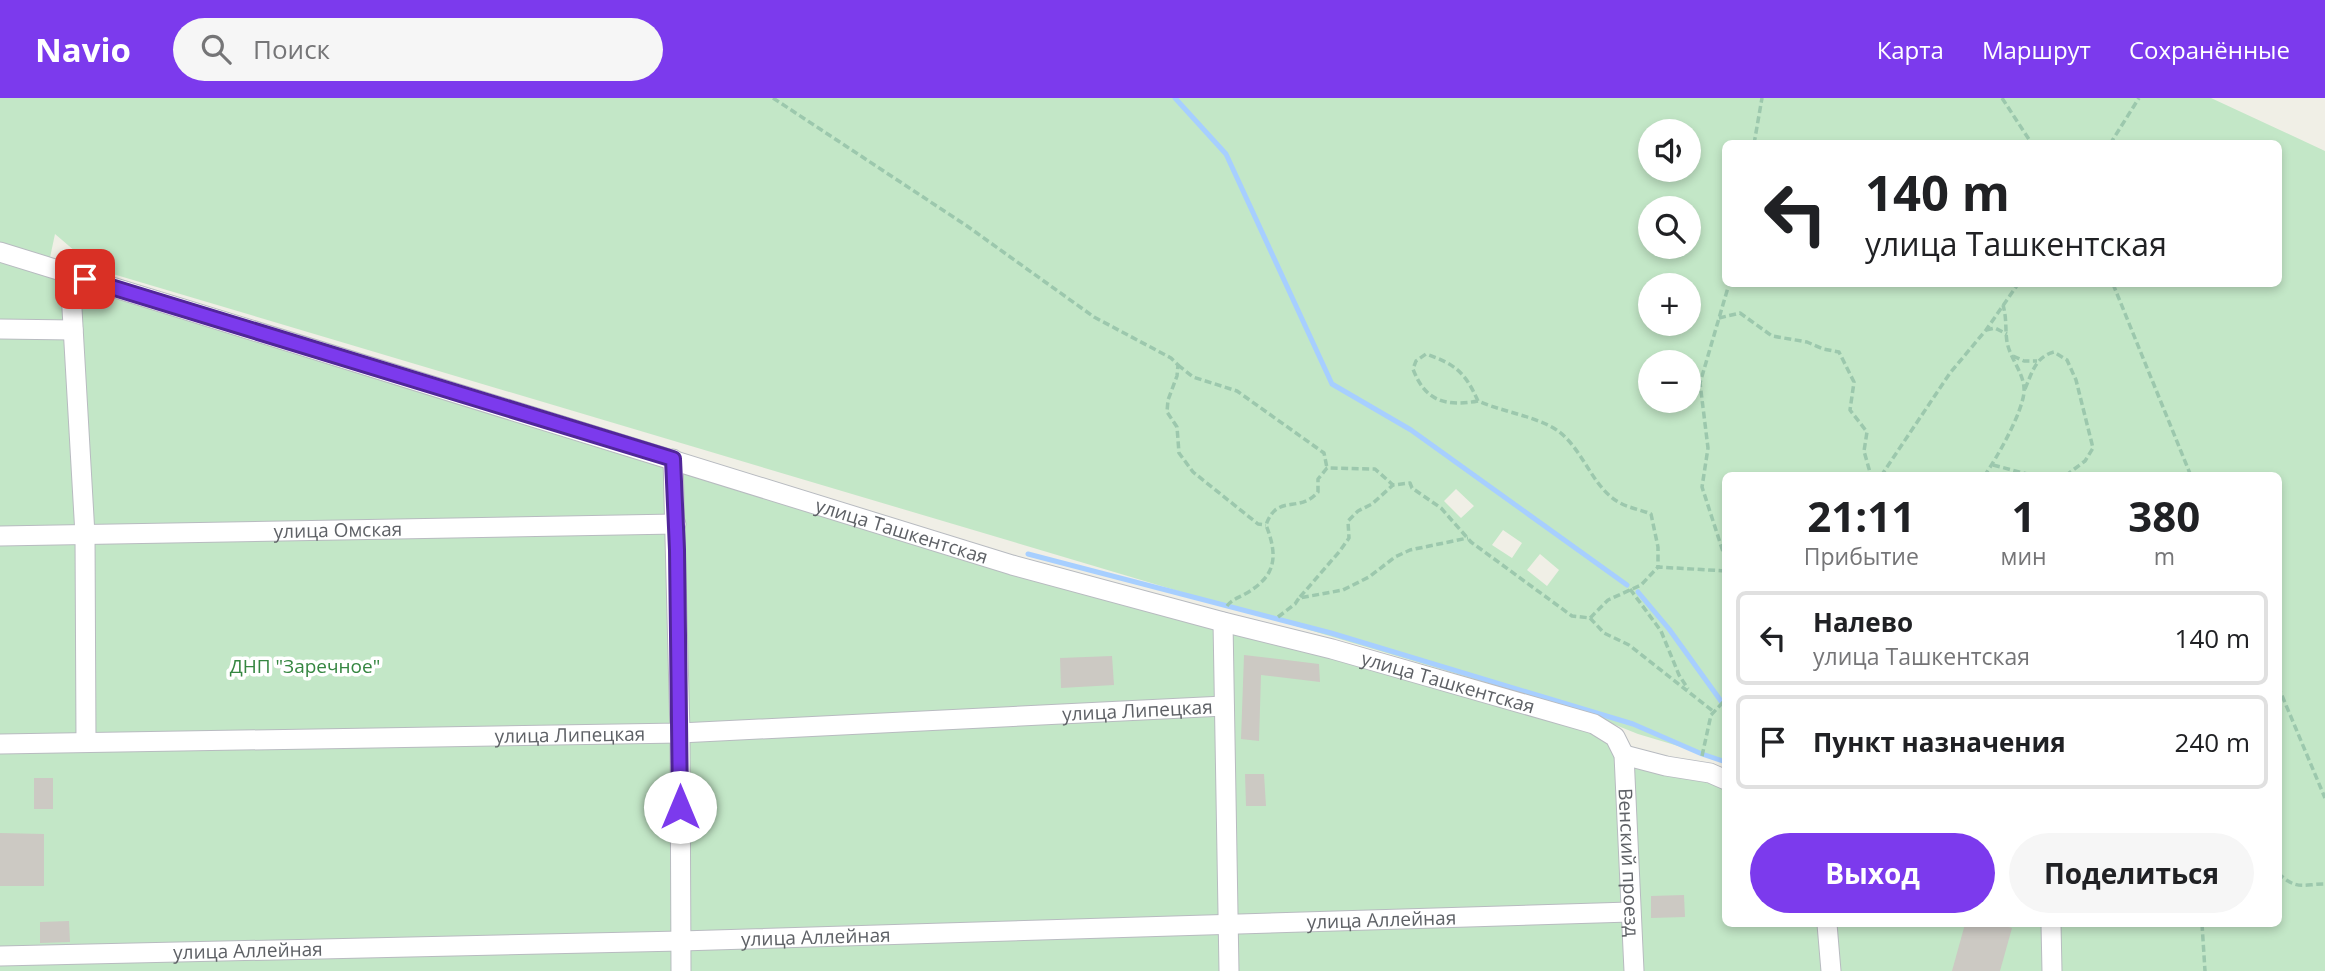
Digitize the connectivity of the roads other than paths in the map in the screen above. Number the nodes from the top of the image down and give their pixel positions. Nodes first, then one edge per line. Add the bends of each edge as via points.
1 (0, 252) edge
2 (64, 272) junction
3 (0, 329) edge
4 (73, 330) junction
5 (673, 459) junction
6 (676, 524) junction
7 (85, 535) junction
8 (0, 536) edge
9 (1223, 622) junction
10 (1224, 706) junction
11 (680, 733) junction
12 (86, 742) junction
13 (0, 744) edge
14 (1624, 755) junction
15 (1722, 779) edge
16 (1630, 912) junction
17 (1227, 923) junction
18 (1827, 927) edge
19 (2051, 927) edge
20 (681, 942) junction
21 (0, 956) edge
22 (681, 971) edge
23 (1229, 971) edge
24 (1634, 971) edge
25 (1831, 971) edge
26 (2052, 971) edge

1 - 2 street, улица Ташкентская
2 - 4 street
2 - 5 street, улица Ташкентская
3 - 4 street
4 - 7 street
5 - 6 street
5 - 9 street, улица Ташкентская via 1012,565
6 - 7 street, улица Омская
6 - 11 street
7 - 8 street, улица Омская
7 - 12 street
9 - 10 street
9 - 14 street, улица Ташкентская via 1594,724 1615,737
10 - 11 street, улица Липецкая
10 - 17 street
11 - 12 street, улица Липецкая
11 - 20 street
12 - 13 street, улица Липецкая
14 - 15 street
14 - 16 street, Венский проезд
16 - 17 street, улица Аллейная
16 - 24 street, Венский проезд
17 - 20 street, улица Аллейная
17 - 23 street
18 - 25 street
19 - 26 street
20 - 21 street, улица Аллейная
20 - 22 street

